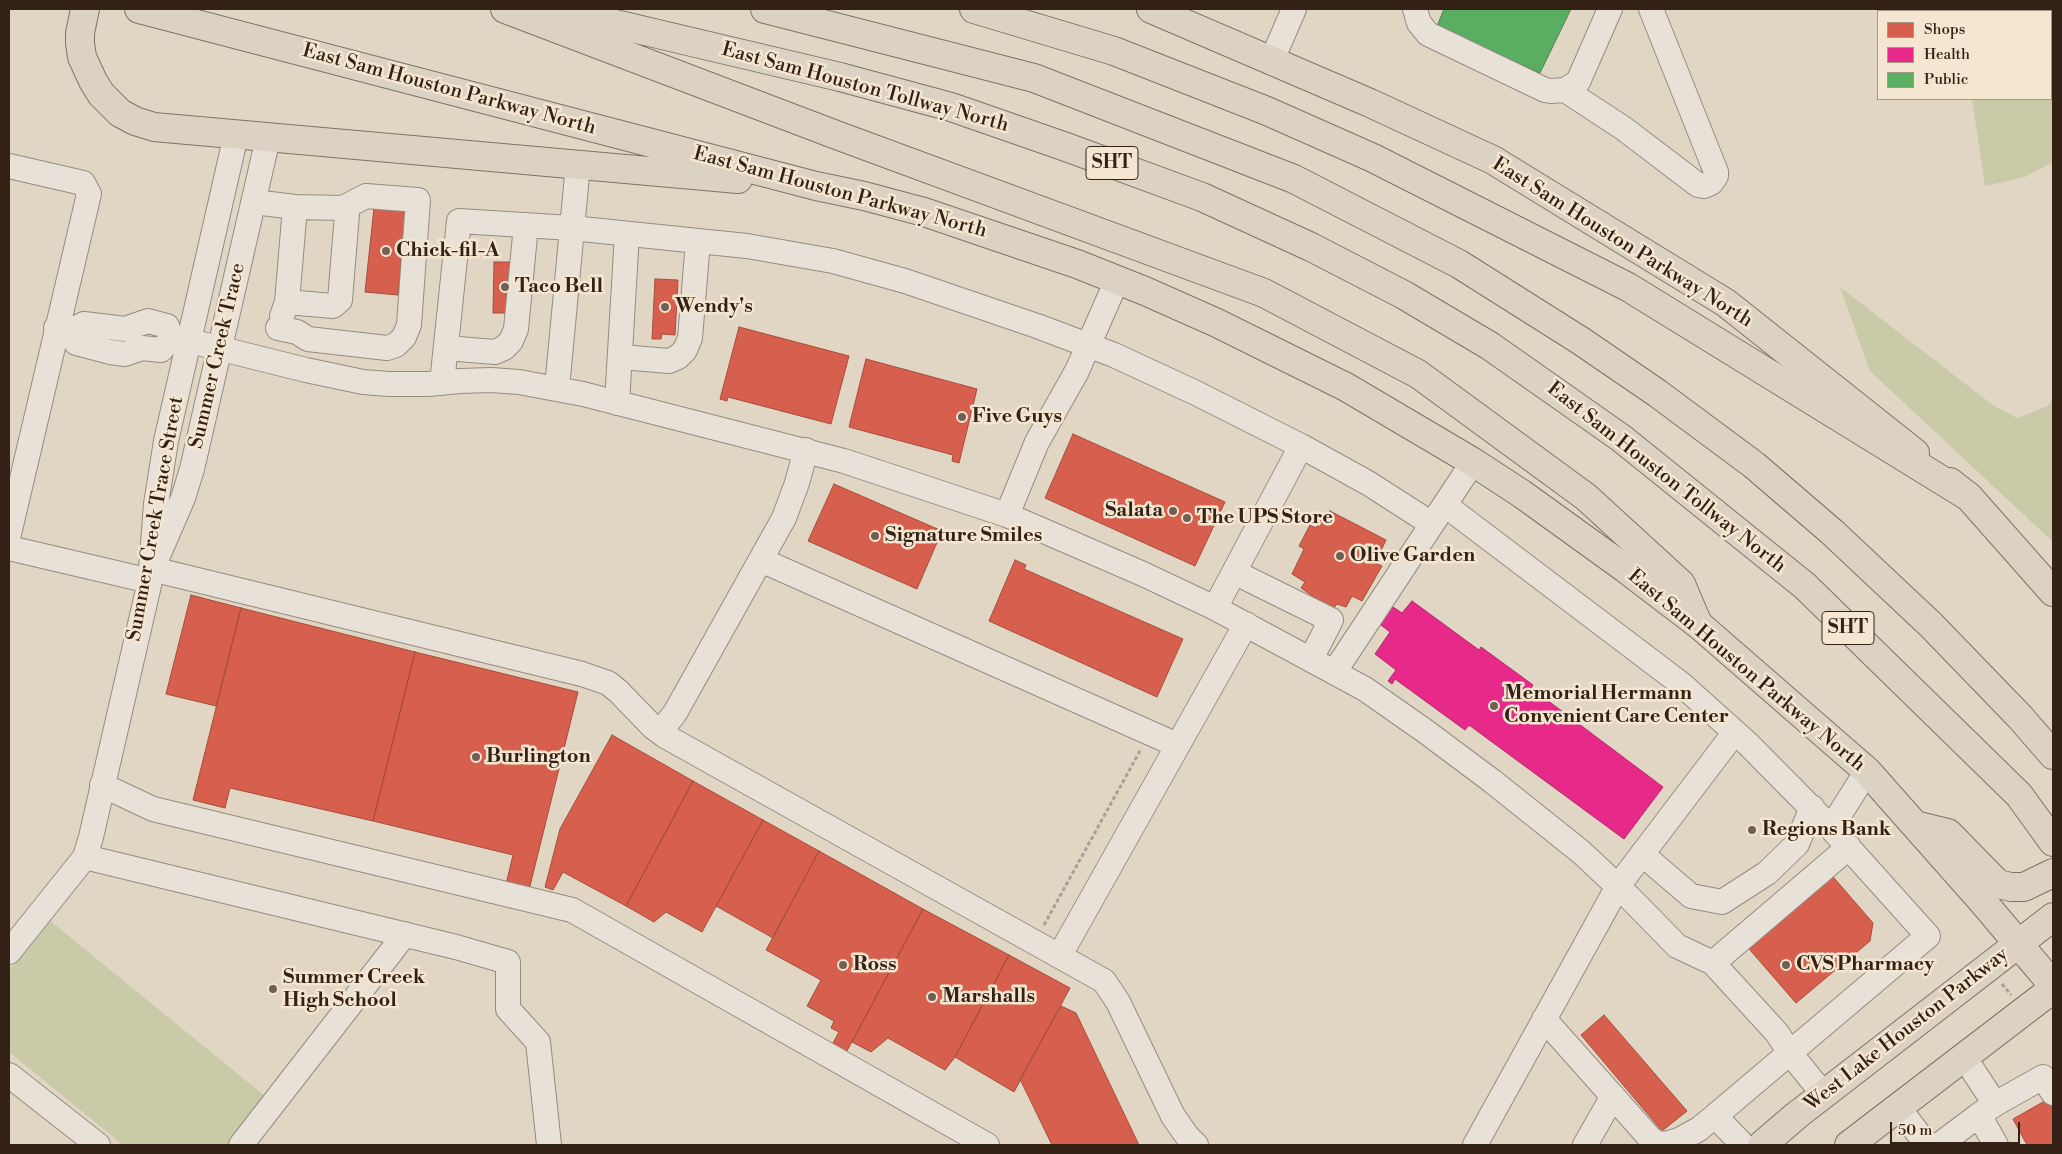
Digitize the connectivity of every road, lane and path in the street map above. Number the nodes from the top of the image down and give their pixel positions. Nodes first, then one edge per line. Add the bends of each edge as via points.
1 (85, 9) edge
2 (139, 9) edge
3 (505, 9) edge
4 (552, 9) edge
5 (765, 9) edge
6 (974, 9) edge
7 (1151, 9) edge
8 (1294, 9) edge
9 (1415, 9) edge
10 (1610, 9) edge
11 (1651, 9) edge
12 (1272, 60) junction
13 (1565, 90) junction
14 (236, 135) junction
15 (268, 138) junction
16 (578, 165) junction
17 (9, 166) edge
18 (816, 186) junction
19 (254, 202) junction
20 (295, 207) junction
21 (343, 208) junction
22 (526, 225) junction
23 (572, 228) junction
24 (627, 234) junction
25 (698, 241) junction
26 (1117, 280) junction
27 (287, 302) junction
28 (278, 328) junction
29 (63, 329) junction
30 (181, 340) junction
31 (1088, 345) junction
32 (446, 348) junction
33 (220, 349) junction
34 (621, 357) junction
35 (266, 359) junction
36 (442, 383) junction
37 (557, 388) junction
38 (617, 402) junction
39 (1301, 446) junction
40 (806, 450) junction
41 (1473, 462) junction
42 (1969, 497) junction
43 (1438, 514) junction
44 (1007, 515) junction
45 (9, 534) edge
46 (9, 548) edge
47 (762, 560) junction
48 (1234, 572) junction
49 (151, 575) junction
50 (2053, 592) edge
51 (1215, 608) junction
52 (1246, 624) junction
53 (1698, 624) junction
54 (1311, 658) junction
55 (1335, 671) junction
56 (660, 732) junction
57 (1149, 732) junction
58 (1735, 732) junction
59 (1177, 746) junction
60 (2053, 755) edge
61 (1867, 772) junction
62 (102, 785) junction
63 (1812, 807) junction
64 (1915, 825) junction
65 (1831, 828) junction
66 (2053, 842) edge
67 (1849, 847) junction
68 (1642, 854) junction
69 (85, 857) junction
70 (2053, 874) edge
71 (1618, 886) junction
72 (2053, 917) edge
73 (404, 934) junction
74 (1035, 941) junction
75 (2018, 944) junction
76 (9, 952) edge
77 (1060, 955) junction
78 (1713, 962) junction
79 (2000, 982) dead end
80 (2053, 985) edge
81 (2053, 989) edge
82 (2015, 1000) dead end
83 (1544, 1019) junction
84 (1790, 1053) junction
85 (1964, 1057) junction
86 (9, 1075) edge
87 (2053, 1093) edge
88 (1824, 1095) junction
89 (1613, 1096) junction
90 (1898, 1107) junction
91 (1987, 1109) junction
92 (1715, 1116) junction
93 (1857, 1143) edge
94 (98, 1145) edge
95 (241, 1145) edge
96 (549, 1145) edge
97 (987, 1145) edge
98 (1196, 1145) edge
99 (1475, 1145) edge
100 (1586, 1145) edge
101 (1743, 1145) edge
102 (1762, 1145) edge
103 (1927, 1145) edge
104 (1939, 1145) edge
105 (1996, 1145) edge

1 - 14 main road via 80,32 82,57 101,94 120,114 154,127
2 - 18 main road, East Sam Houston Parkway North
3 - 53 main road via 1264,293 1418,374 1586,497 1681,584
4 - 66 main road, East Sam Houston Tollway North / SHT via 840,77 951,108 1066,146 1202,197 1311,246 1404,295 1490,346 1621,438 1805,586 2019,795
5 - 60 main road, SHT via 1034,78 1294,179 1459,264 1657,393 1754,465 1832,532 1931,625
6 - 42 main road via 1114,51 1372,158 1628,287
7 - 12 main road, East Sam Houston Parkway North
8 - 12 street
9 - 13 street via 1419,23 1428,34 1545,90
10 - 13 street via 1578,82
11 - 13 street via 1716,172 1711,183 1698,184
12 - 42 main road, East Sam Houston Parkway North via 1493,160 1726,303
14 - 15 main road
14 - 30 street, Summer Creek Trace Street
15 - 16 main road
15 - 19 street, Summer Creek Trace
16 - 18 main road
16 - 23 street
17 - 29 street via 83,182 89,194
18 - 26 main road, East Sam Houston Parkway North via 924,212 1051,254
19 - 20 street
19 - 33 street, Summer Creek Trace
20 - 21 street
20 - 27 street
21 - 27 street via 347,214 340,300 333,306
21 - 28 street via 366,196 418,200 409,325 404,337 387,348 308,339 297,332
22 - 23 street
22 - 32 street via 516,329 512,341 495,352
22 - 32 street via 459,221
23 - 24 street
23 - 37 street
24 - 25 street
24 - 34 street
25 - 31 street via 775,250 862,268 950,295
25 - 34 street via 690,338 685,350 669,361
26 - 31 street
26 - 41 main road, East Sam Houston Parkway North via 1217,323 1330,379
27 - 28 street
28 - 35 street
29 - 30 street via 84,324 125,329 148,321 167,326
29 - 45 street
30 - 33 street
30 - 49 street, Summer Creek Trace Street via 160,472
31 - 39 street via 1196,393
31 - 44 street via 1033,449
32 - 36 street
33 - 35 street
33 - 49 street, Summer Creek Trace via 183,498
34 - 38 street
35 - 36 street via 363,382
36 - 37 street via 491,380
37 - 38 street
38 - 40 street
39 - 43 street via 1368,483
39 - 48 street
40 - 44 street
40 - 47 street via 792,499
41 - 43 street
41 - 53 main road, East Sam Houston Parkway North via 1572,530
42 - 50 main road, East Sam Houston Parkway North
43 - 55 street
43 - 58 street via 1647,657
44 - 51 street
46 - 49 street
47 - 56 street via 675,713
47 - 57 street
48 - 51 street
48 - 54 street via 1331,620
49 - 56 street via 596,678 618,691
49 - 62 street, Summer Creek Trace Street
51 - 52 street
52 - 54 street
52 - 59 street
53 - 61 main road, East Sam Houston Parkway North
54 - 55 street
55 - 71 street via 1419,726 1492,781 1570,842
56 - 74 street
57 - 59 street
57 - 74 path
58 - 63 street
58 - 68 street
59 - 77 street
61 - 64 main road, East Sam Houston Parkway North
61 - 65 street
62 - 69 street, Summer Creek Trace Street
62 - 97 street via 153,809 572,910
63 - 65 street
63 - 68 street via 1797,844 1767,873 1722,902 1691,896
64 - 70 main road via 1948,833 1998,884 2024,887
64 - 75 main road, East Sam Houston Parkway North
65 - 67 street
67 - 78 street
67 - 84 street via 1928,936
68 - 71 street
69 - 73 street
69 - 76 street
71 - 78 street via 1678,946
71 - 83 street
72 - 75 main road, West Lake Houston Parkway
73 - 95 street
73 - 96 street via 508,962 508,1010 538,1042
74 - 77 street
75 - 80 main road, East Sam Houston Parkway North
75 - 88 main road, West Lake Houston Parkway
77 - 98 street via 1100,978 1114,992 1172,1116
78 - 84 street via 1777,1033
79 - 82 path
81 - 85 main road
83 - 89 street
83 - 99 street
84 - 88 street
84 - 92 street
85 - 90 main road
85 - 91 street
86 - 94 street
87 - 91 street via 2044,1077
88 - 102 main road, West Lake Houston Parkway
89 - 92 street via 1649,1137 1661,1144 1686,1136
89 - 100 street
90 - 93 main road
90 - 103 street
91 - 104 street
91 - 105 street
92 - 101 street

